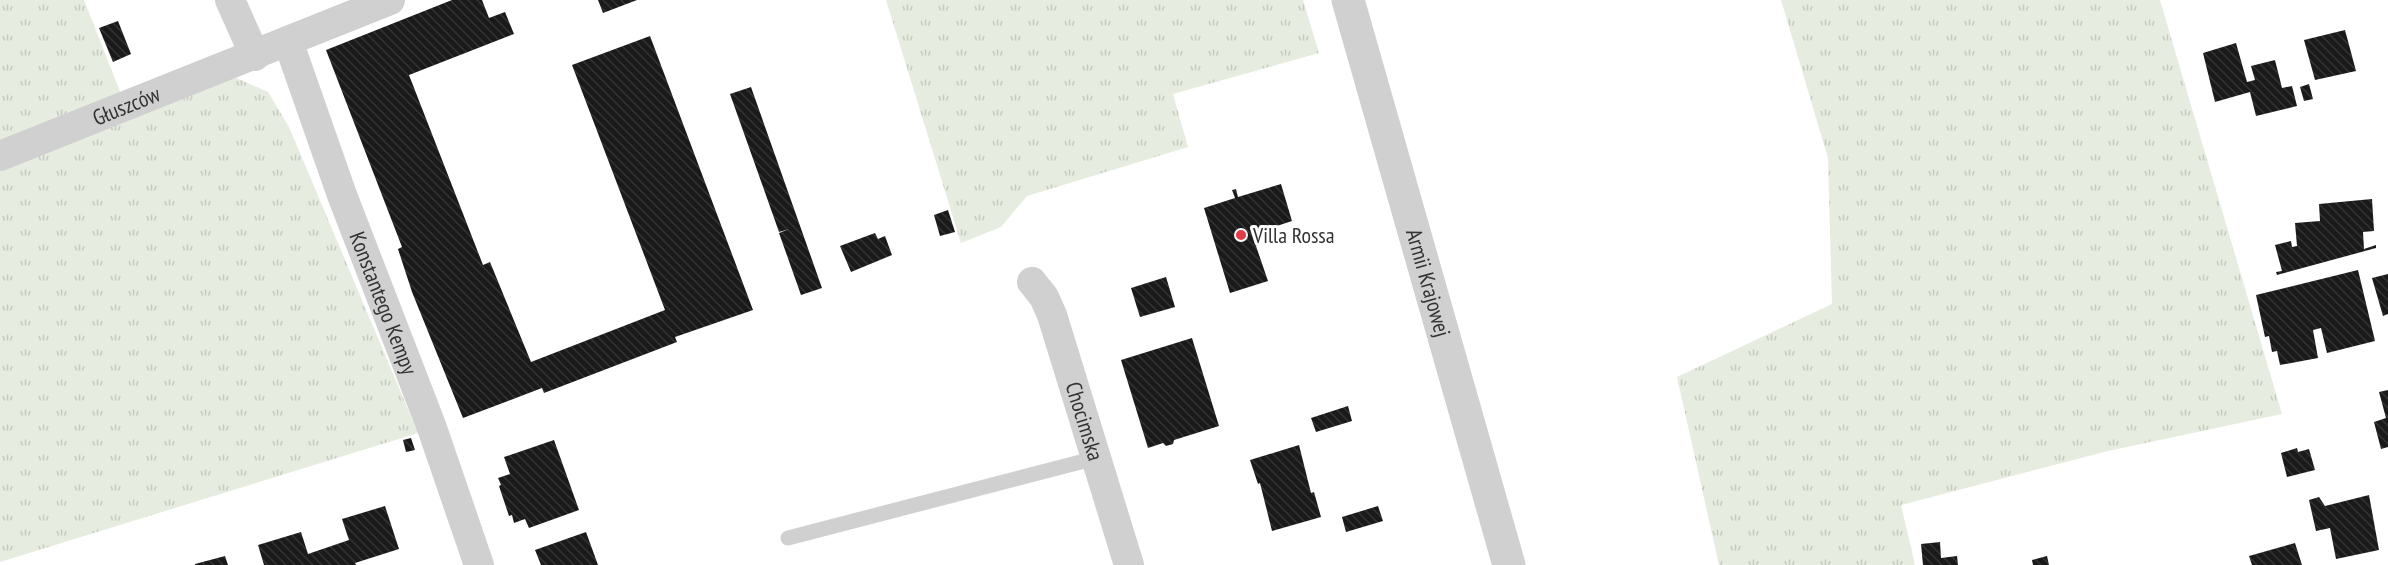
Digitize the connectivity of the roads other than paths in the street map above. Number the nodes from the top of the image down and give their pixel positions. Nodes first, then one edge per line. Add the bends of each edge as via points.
1 (230, 0) edge
2 (390, 0) edge
3 (1348, 0) edge
4 (288, 41) junction
5 (255, 56) junction
6 (0, 156) edge
7 (1032, 282) dead end
8 (1096, 458) junction
9 (788, 538) dead end
10 (473, 563) edge
11 (1129, 565) edge
12 (1509, 565) edge

1 - 5 street
2 - 4 street, Głuszców
3 - 12 street, Armii Krajowej
4 - 5 street, Głuszców
4 - 10 street, Konstantego Kempy via 342,195 432,428
5 - 6 street, Głuszców
7 - 8 street, Chocimska via 1052,315
8 - 9 lane
8 - 11 street, Chocimska

